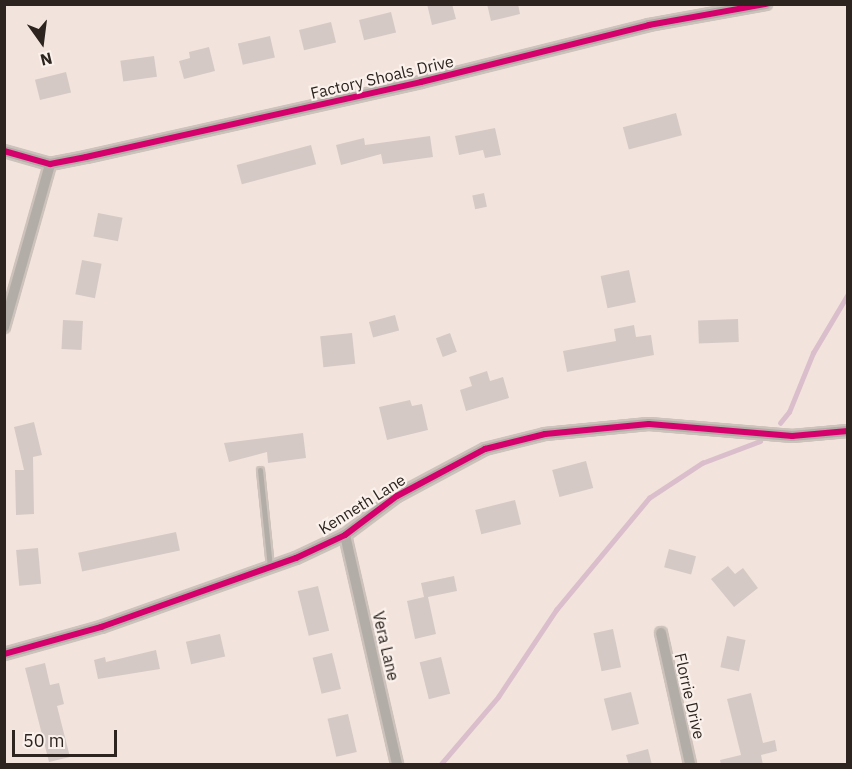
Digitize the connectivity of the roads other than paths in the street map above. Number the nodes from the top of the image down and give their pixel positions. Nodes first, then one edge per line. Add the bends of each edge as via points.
1 (766, 4) edge
2 (4, 151) edge
3 (50, 164) junction
4 (4, 327) edge
5 (848, 431) edge
6 (260, 470) dead end
7 (345, 535) junction
8 (270, 567) junction
9 (661, 633) dead end
10 (4, 654) edge
11 (397, 765) edge
12 (690, 765) edge

1 - 3 street, Factory Shoals Drive via 650,25 410,85
2 - 3 street, Factory Shoals Drive
3 - 4 street
5 - 7 street, Kenneth Lane via 792,436 649,424 545,434 485,449 463,459 397,496
6 - 8 lane
7 - 8 street, Kenneth Lane
7 - 11 street, Vera Lane
8 - 10 street, Kenneth Lane via 101,627
9 - 12 street, Florrie Drive

